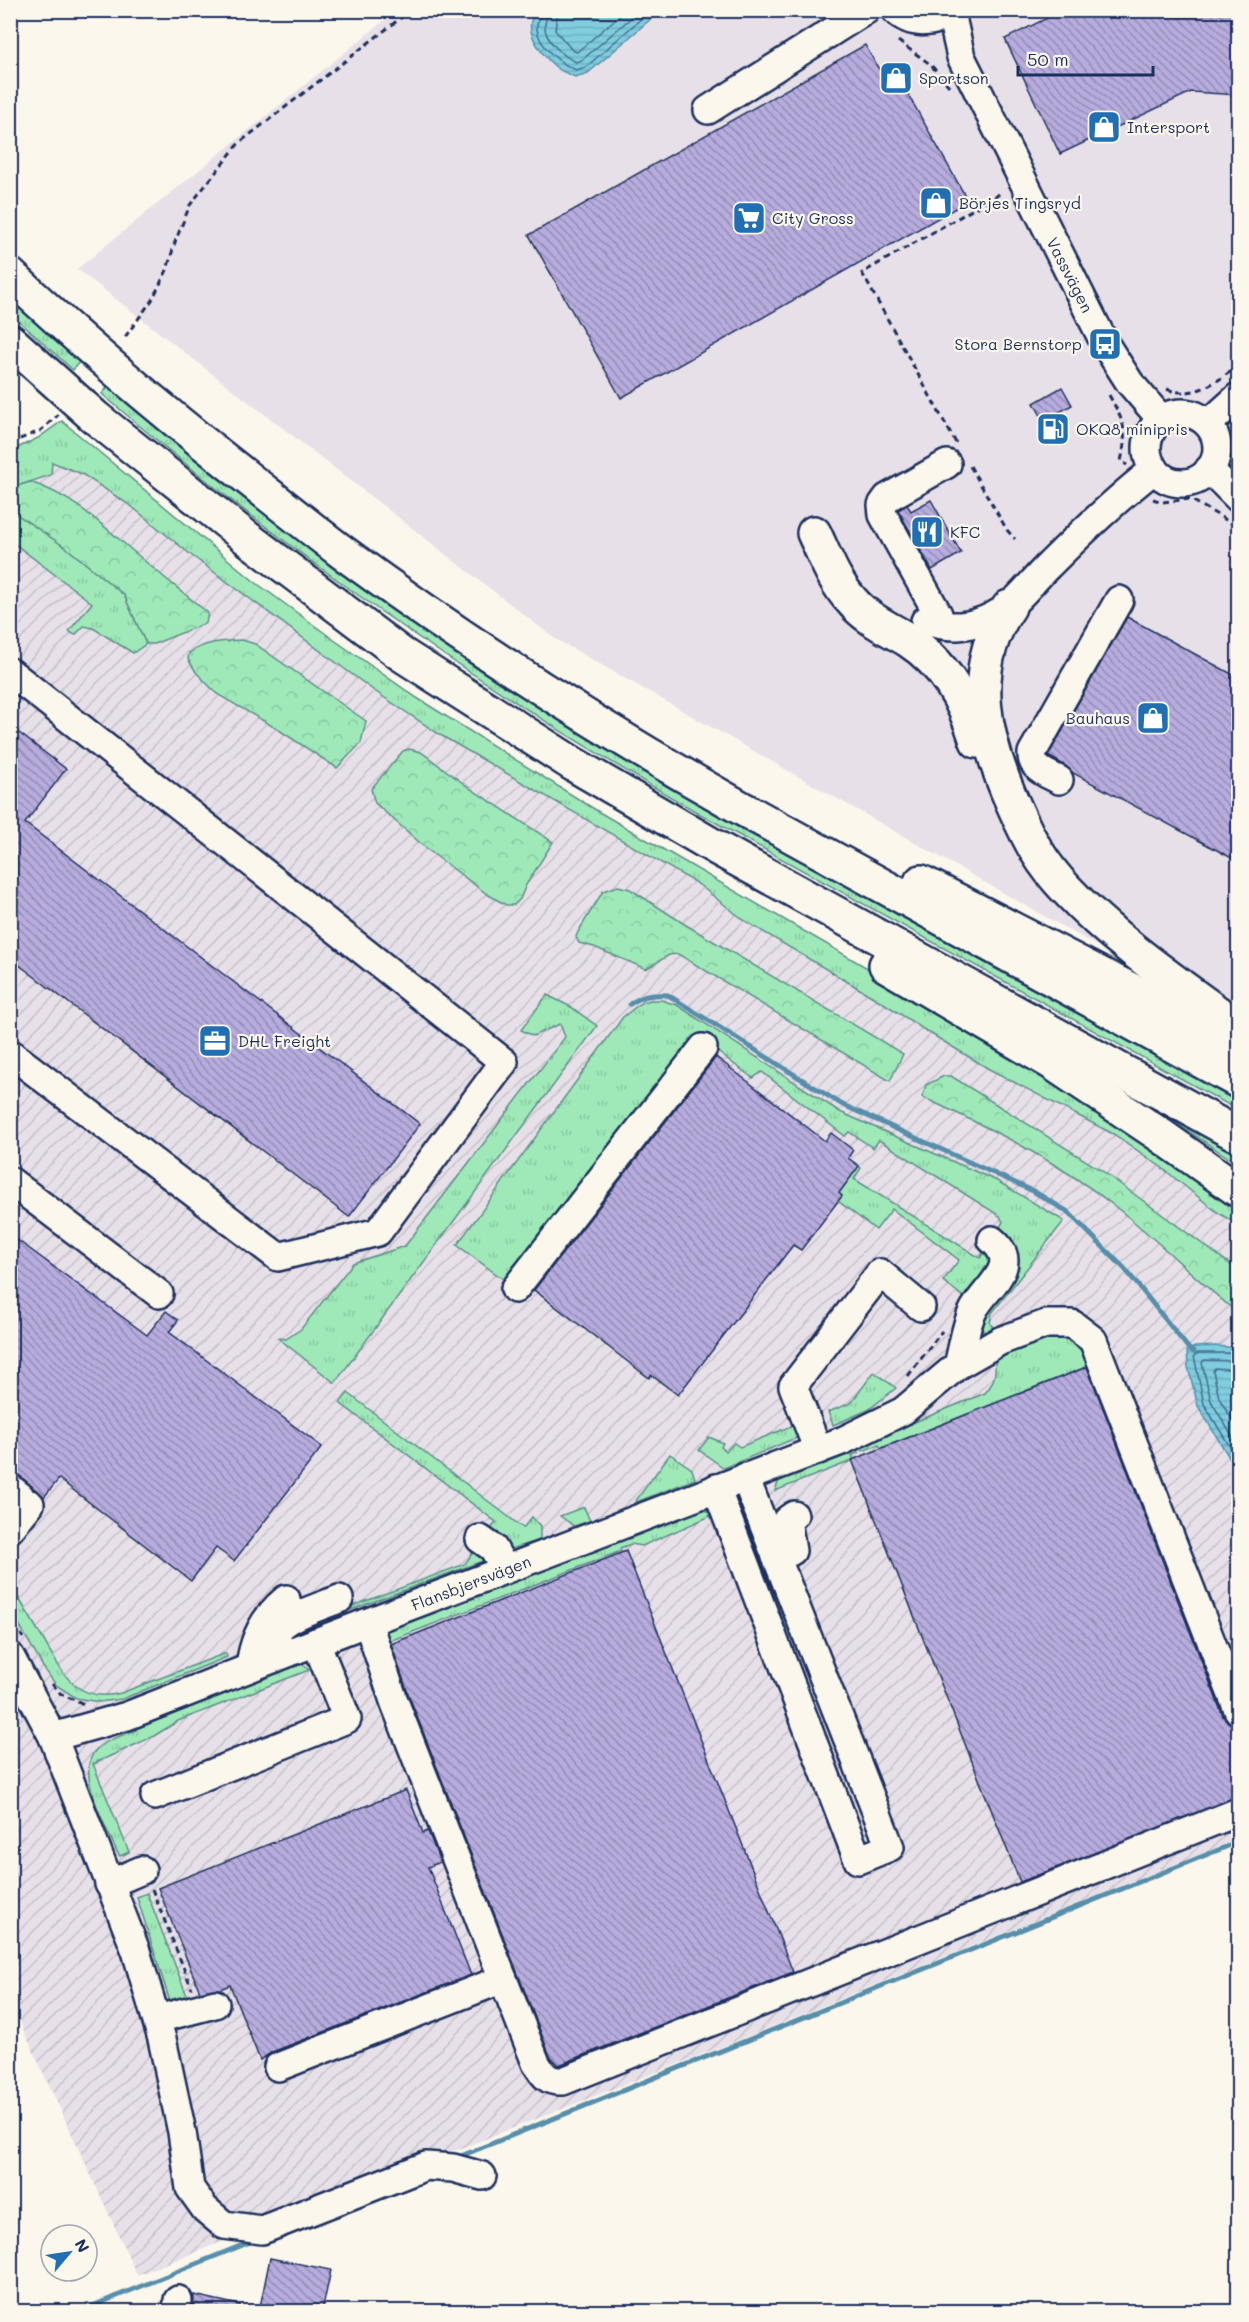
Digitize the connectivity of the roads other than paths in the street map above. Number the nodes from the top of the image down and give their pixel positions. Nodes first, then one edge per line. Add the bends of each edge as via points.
1 (866, 10) edge
2 (895, 10) edge
3 (944, 15) edge
4 (708, 110) dead end
5 (10, 275) edge
6 (10, 341) edge
7 (1239, 397) edge
8 (1162, 420) junction
9 (1208, 424) junction
10 (958, 458) road end
11 (1155, 469) junction
12 (1209, 469) junction
13 (265, 492) junction
14 (1239, 498) edge
15 (814, 533) dead end
16 (1119, 600) dead end
17 (1009, 607) junction
18 (10, 672) edge
19 (1059, 780) dead end
20 (717, 848) junction
21 (1034, 850) junction
22 (1239, 1029) edge
23 (1239, 1045) edge
24 (703, 1048) dead end
25 (14, 1063) edge
26 (1239, 1081) edge
27 (1239, 1136) edge
28 (10, 1181) edge
29 (1239, 1190) edge
30 (992, 1240) dead end
31 (515, 1288) dead end
32 (159, 1294) dead end
33 (921, 1307) dead end
34 (958, 1365) junction
35 (818, 1450) junction
36 (745, 1477) junction
37 (716, 1488) junction
38 (17, 1500) edge
39 (794, 1515) dead end
40 (10, 1529) edge
41 (480, 1539) dead end
42 (776, 1557) junction
43 (505, 1569) junction
44 (286, 1599) dead end
45 (339, 1599) dead end
46 (368, 1623) junction
47 (316, 1641) junction
48 (19, 1651) edge
49 (275, 1658) junction
50 (250, 1668) junction
51 (1239, 1710) edge
52 (53, 1737) junction
53 (155, 1796) dead end
54 (1239, 1812) edge
55 (142, 1870) road end
56 (109, 1884) junction
57 (503, 1979) junction
58 (207, 2006) road end
59 (157, 2019) junction
60 (278, 2067) dead end
61 (482, 2176) dead end

1 - 4 street
2 - 3 street, Vassvägen via 914,21
3 - 8 street, Vassvägen via 961,57 1105,344 1130,383
5 - 13 highway via 151,401
6 - 20 highway via 114,432 400,654 573,764
7 - 9 street
8 - 9 street via 1187,413
8 - 11 street via 1148,440 1148,453
9 - 12 street via 1215,434 1217,450
10 - 17 street via 886,498 883,515 931,617 942,627 980,622
11 - 12 street via 1170,481 1185,483 1197,480
11 - 17 street via 1061,552
12 - 14 street
13 - 23 highway via 675,753
13 - 26 highway via 425,611 651,757
15 - 21 highway via 837,582 852,602 922,650 950,680 970,720 994,791 1011,823
16 - 19 street via 1032,753 1036,768
17 - 21 highway via 996,628 986,657 983,701 988,737 1001,778
18 - 25 street via 504,1062 378,1232 278,1257
20 - 27 highway
20 - 29 highway via 834,936 1051,1062
21 - 22 highway via 1066,890 1111,932
24 - 31 street
28 - 32 street
30 - 34 street via 1004,1255 1005,1263 973,1311
33 - 35 street via 880,1273 793,1386
34 - 35 street, Flansbjersvägen via 903,1411
34 - 51 street, Flansbjersvägen via 1000,1341 1046,1324 1072,1324 1092,1340
35 - 36 street, Flansbjersvägen
36 - 37 street, Flansbjersvägen
36 - 42 street
37 - 42 street via 770,1652 830,1805 858,1860 890,1847 878,1788 843,1698
37 - 43 street, Flansbjersvägen
38 - 40 street
39 - 42 street via 787,1520 792,1551
41 - 43 street via 493,1548
43 - 46 street, Flansbjersvägen
44 - 50 street via 272,1611 261,1629 251,1653
45 - 49 street via 289,1620 279,1629
46 - 47 street, Flansbjersvägen
46 - 57 street via 394,1701
47 - 49 street, Flansbjersvägen
47 - 53 street via 347,1719
48 - 52 street
49 - 50 street, Flansbjersvägen
50 - 52 street, Flansbjersvägen via 127,1716
52 - 56 street
54 - 57 street via 563,2081 544,2077
55 - 56 street
56 - 59 street
57 - 60 street
58 - 59 street
59 - 61 street via 190,2188 224,2225 262,2230 426,2166

